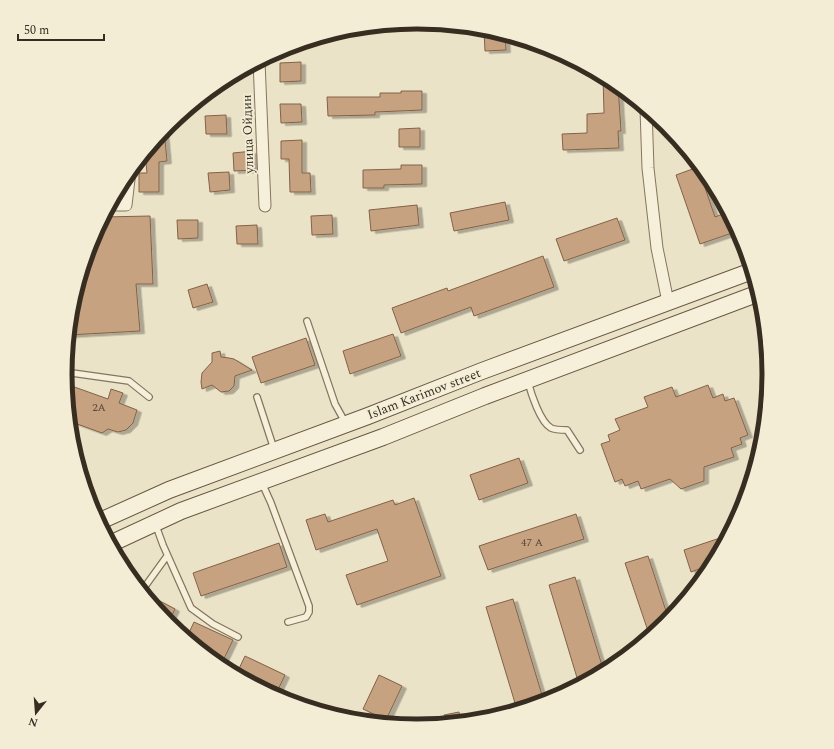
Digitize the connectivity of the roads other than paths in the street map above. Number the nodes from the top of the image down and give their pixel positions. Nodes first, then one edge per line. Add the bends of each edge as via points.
1 (259, 67) edge
2 (646, 116) edge
3 (128, 186) edge
4 (116, 205) edge
5 (265, 206) dead end
6 (747, 273) edge
7 (753, 294) edge
8 (668, 302) junction
9 (307, 321) dead end
10 (72, 373) edge
11 (527, 380) junction
12 (149, 397) dead end
13 (256, 397) dead end
14 (368, 416) junction
15 (346, 424) junction
16 (379, 438) junction
17 (580, 450) dead end
18 (275, 451) junction
19 (261, 481) junction
20 (104, 519) edge
21 (155, 523) junction
22 (115, 542) edge
23 (168, 556) junction
24 (145, 587) edge
25 (288, 622) dead end
26 (238, 637) dead end

1 - 5 street, улица Ойдин
2 - 8 street via 648,168
3 - 4 street via 126,205
6 - 8 main road, Islam Karimov street
7 - 11 main road, Islam Karimov street
8 - 14 main road, Islam Karimov street
9 - 15 lane via 335,404
10 - 12 lane via 129,381
11 - 16 main road, Islam Karimov street
11 - 17 lane via 533,401 545,422 551,428 567,430
13 - 18 lane
14 - 15 main road, Islam Karimov street
14 - 16 main road
15 - 18 main road, Islam Karimov street
16 - 19 main road, Islam Karimov street
18 - 20 main road, Islam Karimov street via 169,490
19 - 21 main road, Islam Karimov street
19 - 25 lane via 309,606 306,617
21 - 22 main road, Islam Karimov street
21 - 23 lane
23 - 24 lane
23 - 26 lane via 191,608 213,624

